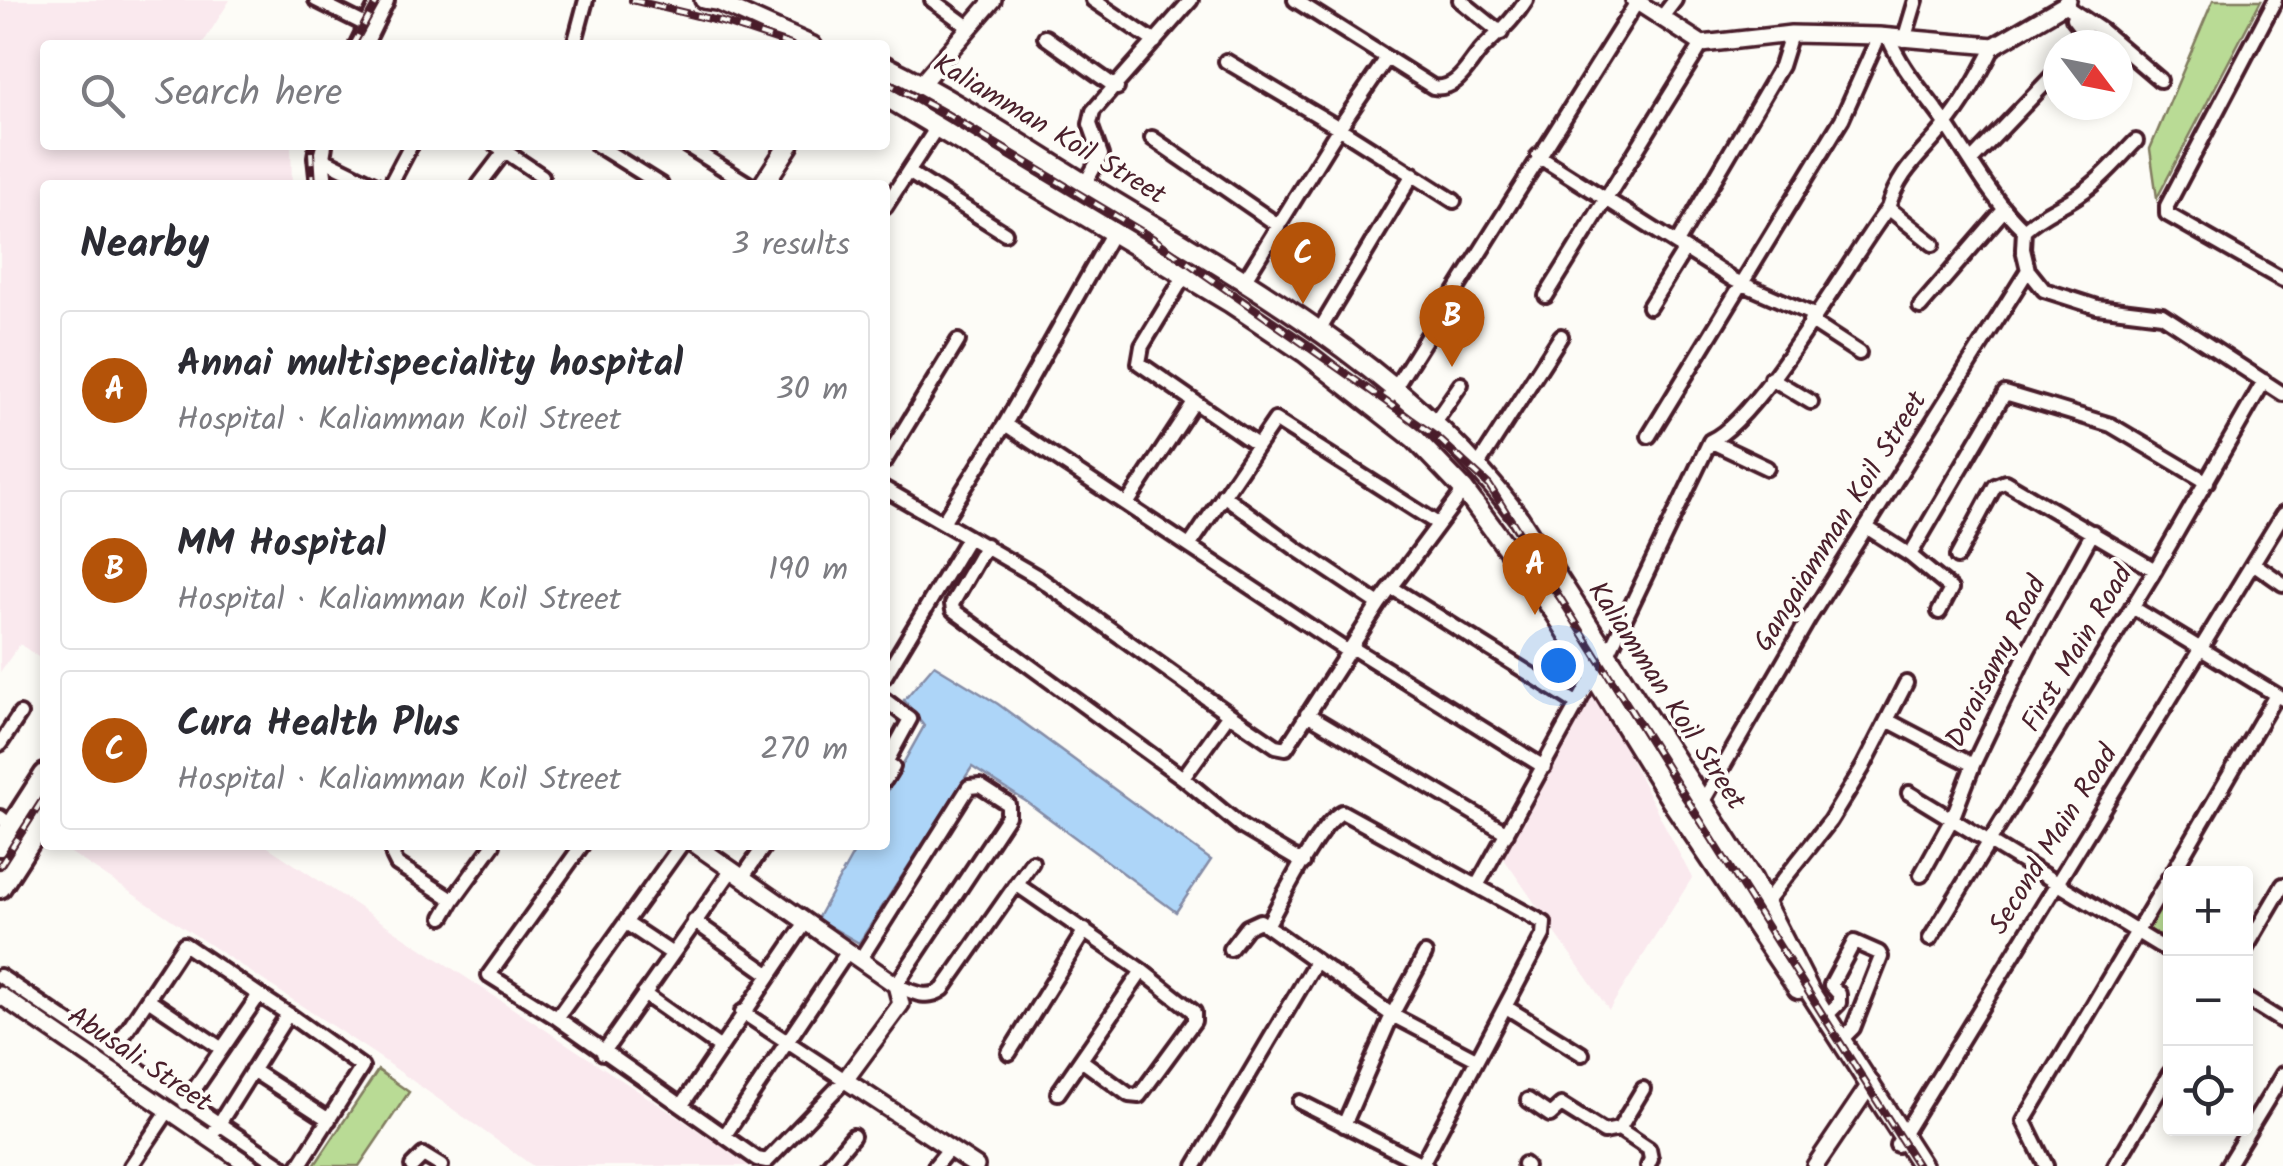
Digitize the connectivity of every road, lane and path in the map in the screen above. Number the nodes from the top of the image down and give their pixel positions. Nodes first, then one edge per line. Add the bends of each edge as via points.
1 (316, 0) edge
2 (372, 0) edge
3 (383, 0) edge
4 (586, 0) edge
5 (932, 0) edge
6 (992, 0) edge
7 (1093, 0) edge
8 (1191, 0) edge
9 (1295, 0) edge
10 (1460, 0) edge
11 (1526, 0) edge
12 (1675, 0) edge
13 (1916, 0) edge
14 (2275, 0) edge
15 (713, 1) edge
16 (1636, 1) edge
17 (2068, 8) edge
18 (1662, 17) junction
19 (362, 23) junction
20 (970, 28) junction
21 (2083, 30) edge
22 (1500, 34) junction
23 (1791, 34) junction
24 (1045, 37) dead end
25 (1891, 37) junction
26 (354, 40) edge
27 (363, 40) edge
28 (575, 40) edge
29 (803, 40) edge
30 (1154, 42) junction
31 (1702, 44) junction
32 (1994, 46) junction
33 (1386, 58) junction
34 (1226, 61) dead end
35 (890, 68) edge
36 (2160, 80) dead end
37 (922, 84) junction
38 (2043, 86) edge
39 (1117, 88) junction
40 (890, 99) edge
41 (1947, 124) junction
42 (936, 127) junction
43 (1339, 128) junction
44 (1152, 138) dead end
45 (2136, 141) dead end
46 (316, 150) edge
47 (316, 150) edge
48 (318, 150) edge
49 (408, 150) edge
50 (502, 150) edge
51 (508, 150) edge
52 (604, 150) edge
53 (694, 150) edge
54 (786, 150) edge
55 (1538, 156) junction
56 (1971, 161) junction
57 (910, 173) junction
58 (1413, 174) junction
59 (542, 176) dead end
60 (309, 180) edge
61 (321, 180) edge
62 (368, 180) edge
63 (393, 180) edge
64 (481, 180) edge
65 (653, 180) edge
66 (742, 180) edge
67 (766, 180) edge
68 (1085, 184) junction
69 (890, 201) edge
70 (1454, 201) dead end
71 (1607, 201) junction
72 (1888, 208) junction
73 (2003, 211) junction
74 (1278, 224) junction
75 (1114, 230) junction
76 (2024, 230) junction
77 (1004, 233) dead end
78 (1933, 244) dead end
79 (1681, 246) junction
80 (2028, 270) junction
81 (1185, 275) junction
82 (2283, 280) edge
83 (1244, 281) junction
84 (1740, 282) junction
85 (1546, 296) dead end
86 (1920, 306) dead end
87 (1649, 307) dead end
88 (1812, 318) junction
89 (1319, 331) junction
90 (1561, 336) dead end
91 (958, 341) dead end
92 (1859, 353) dead end
93 (1771, 378) junction
94 (2264, 381) junction
95 (1462, 384) dead end
96 (1396, 388) junction
97 (2283, 394) edge
98 (1194, 402) junction
99 (1811, 402) dead end
100 (1381, 410) junction
101 (1434, 423) junction
102 (1005, 424) junction
103 (1649, 436) dead end
104 (891, 438) edge
105 (1710, 441) junction
106 (1257, 445) junction
107 (1477, 467) junction
108 (1767, 468) dead end
109 (2206, 482) junction
110 (1464, 490) junction
111 (890, 491) edge
112 (1224, 495) junction
113 (1127, 504) junction
114 (2283, 514) edge
115 (943, 522) junction
116 (1438, 524) junction
117 (1866, 527) junction
118 (2093, 532) junction
119 (968, 538) junction
120 (1190, 544) junction
121 (986, 545) junction
122 (1910, 555) junction
123 (1957, 557) dead end
124 (2253, 563) junction
125 (2155, 570) junction
126 (2283, 584) edge
127 (1391, 588) junction
128 (1379, 604) junction
129 (2132, 606) junction
130 (1939, 612) dead end
131 (1349, 649) junction
132 (2203, 649) junction
133 (1608, 654) junction
134 (890, 668) edge
135 (1593, 676) junction
136 (1906, 683) dead end
137 (2280, 697) edge
138 (890, 704) edge
139 (1578, 704) junction
140 (20, 714) dead end
141 (1229, 714) junction
142 (1307, 714) junction
143 (1887, 720) junction
144 (0, 744) edge
145 (890, 756) edge
146 (1972, 765) junction
147 (1544, 767) junction
148 (1183, 778) junction
149 (40, 782) edge
150 (1910, 793) dead end
151 (1702, 804) junction
152 (1953, 818) junction
153 (40, 825) edge
154 (4, 829) edge
155 (1507, 833) junction
156 (1990, 843) junction
157 (394, 850) edge
158 (489, 850) edge
159 (578, 850) edge
160 (677, 850) edge
161 (703, 850) edge
162 (760, 850) edge
163 (1032, 862) dead end
164 (1303, 863) junction
165 (2177, 866) edge
166 (736, 875) junction
167 (1921, 875) dead end
168 (1016, 884) junction
169 (1478, 884) junction
170 (2055, 884) junction
171 (2283, 886) edge
172 (0, 888) edge
173 (2163, 889) edge
174 (453, 900) junction
175 (1765, 902) junction
176 (443, 916) dead end
177 (694, 921) junction
178 (806, 922) junction
179 (626, 923) junction
180 (1267, 926) junction
181 (1085, 930) junction
182 (2138, 932) junction
183 (2253, 936) edge
184 (1930, 939) dead end
185 (2163, 948) edge
186 (1230, 949) dead end
187 (671, 953) junction
188 (1425, 954) dead end
189 (858, 955) junction
190 (1315, 963) junction
191 (1142, 971) junction
192 (769, 974) junction
193 (0, 976) edge
194 (898, 981) junction
195 (644, 994) junction
196 (0, 995) edge
197 (258, 995) junction
198 (148, 999) junction
199 (2253, 1003) edge
200 (1506, 1007) junction
201 (742, 1012) junction
202 (288, 1014) junction
203 (1392, 1016) junction
204 (1826, 1016) junction
205 (557, 1018) junction
206 (2283, 1022) edge
207 (1842, 1040) junction
208 (786, 1042) junction
209 (720, 1047) junction
210 (222, 1048) junction
211 (603, 1053) junction
212 (1009, 1053) dead end
213 (112, 1054) junction
214 (1582, 1054) dead end
215 (1081, 1060) junction
216 (1476, 1060) junction
217 (252, 1070) junction
218 (2283, 1074) edge
219 (844, 1080) junction
220 (2163, 1085) edge
221 (1867, 1086) junction
222 (1644, 1088) dead end
223 (1058, 1093) dead end
224 (1528, 1100) dead end
225 (1300, 1102) dead end
226 (185, 1104) junction
227 (682, 1105) junction
228 (168, 1111) junction
229 (329, 1120) junction
230 (1344, 1125) junction
231 (1619, 1129) junction
232 (214, 1132) junction
233 (724, 1135) junction
234 (853, 1136) dead end
235 (1900, 1141) junction
236 (949, 1149) junction
237 (1395, 1159) edge
238 (230, 1161) edge
239 (1424, 1165) edge
240 (131, 1166) edge
241 (250, 1166) edge
242 (282, 1166) edge
243 (299, 1166) edge
244 (412, 1166) edge
245 (441, 1166) edge
246 (828, 1166) edge
247 (935, 1166) edge
248 (976, 1166) edge
249 (1196, 1166) edge
250 (1648, 1166) edge
251 (1815, 1166) edge
252 (1911, 1166) edge
253 (1922, 1166) edge
254 (2046, 1166) edge
255 (2115, 1166) edge
256 (2227, 1166) edge

1 - 19 street
2 - 19 main road
3 - 27 main road
4 - 28 street
5 - 20 street
6 - 20 street
7 - 30 street
8 - 30 street
9 - 33 street
10 - 22 street
11 - 22 street
12 - 18 street
13 - 25 street
14 - 82 street via 2167,214
15 - 29 street
16 - 18 street
16 - 55 street
17 - 21 street
17 - 32 street
17 - 36 street
18 - 31 street
19 - 26 main road
20 - 37 street
22 - 33 street via 1458,80 1438,89
23 - 25 street
23 - 31 street
23 - 79 street via 1781,66
24 - 39 street
25 - 32 street
25 - 41 street via 1898,60
25 - 84 street
30 - 39 street
31 - 71 street
32 - 41 street
33 - 43 street
34 - 43 street
35 - 37 main road, Kaliamman Koil Street
37 - 68 main road, Kaliamman Koil Street
38 - 56 street
39 - 68 street via 1093,112 1090,124 1101,155
40 - 42 main road, Kaliamman Koil Street
41 - 56 street
41 - 72 street via 1895,184
42 - 57 street
42 - 75 main road, Kaliamman Koil Street
43 - 58 street
43 - 74 street
44 - 74 street
45 - 76 street via 2097,181
46 - 60 main road
47 - 61 main road
48 - 62 street
49 - 63 street
50 - 64 street
51 - 59 street
52 - 65 street
53 - 66 street
54 - 67 main road
55 - 71 street
55 - 96 street
56 - 73 street
57 - 69 street
57 - 77 street
58 - 70 street
58 - 89 street
68 - 83 main road, Kaliamman Koil Street
71 - 79 street
71 - 85 street
72 - 78 street
72 - 88 street
73 - 76 street
73 - 86 street
74 - 83 street
75 - 81 main road, Kaliamman Koil Street
75 - 102 street
76 - 80 street
79 - 84 street
79 - 87 street
80 - 94 street via 2044,290 2064,299 2162,314
80 - 117 street, Gangaiamman Koil Street
81 - 98 street via 1138,357 1142,368
81 - 100 main road, Kaliamman Koil Street
83 - 89 main road, Kaliamman Koil Street
84 - 88 street
84 - 103 street
88 - 92 street
88 - 93 street
89 - 96 main road, Kaliamman Koil Street
90 - 107 street
91 - 104 street
93 - 99 street
93 - 105 street via 1724,434
94 - 97 street
94 - 109 street, First Main Road
95 - 101 street
96 - 100 street
96 - 101 main road, Kaliamman Koil Street
98 - 106 street
98 - 113 street
100 - 110 main road, Kaliamman Koil Street
101 - 107 main road, Kaliamman Koil Street
102 - 113 street
102 - 115 street
105 - 108 street
105 - 133 street
106 - 112 street
106 - 116 street via 1272,422 1280,422
107 - 133 main road, Kaliamman Koil Street
109 - 122 street via 2111,425 2004,393
109 - 125 street, First Main Road
110 - 116 street
110 - 135 main road, Kaliamman Koil Street
111 - 115 street
112 - 120 street
112 - 128 street
113 - 120 street
114 - 124 street, Second Main Road
115 - 119 street
116 - 127 street
117 - 122 street
117 - 151 street, Gangaiamman Koil Street
118 - 123 street via 2002,482
118 - 125 street
118 - 146 street, Doraisamy Road
119 - 121 street
119 - 134 street
120 - 131 street
121 - 141 street
121 - 148 street via 953,610
122 - 130 street via 1951,589
124 - 126 street
124 - 132 street, Second Main Road
125 - 129 street, First Main Road
127 - 128 street
127 - 139 street
128 - 131 street
129 - 132 street
129 - 156 street, First Main Road
131 - 142 street
131 - 147 street
132 - 137 street
132 - 170 street, Second Main Road
133 - 151 main road, Kaliamman Koil Street
135 - 139 street
135 - 221 main road, Kaliamman Koil Street
136 - 143 street
137 - 165 street
138 - 145 street via 910,719
139 - 147 street
140 - 144 street
141 - 142 street via 1286,748
141 - 148 street
142 - 155 street
143 - 146 street
143 - 175 street via 1830,821
146 - 152 street, Doraisamy Road
147 - 155 street
148 - 164 street via 1242,826
149 - 154 main road
150 - 152 street
151 - 175 main road, Kaliamman Koil Street
152 - 156 street
152 - 167 street, Doraisamy Road
153 - 172 main road
155 - 169 street
156 - 170 street
156 - 184 street, First Main Road
157 - 174 street via 397,864
158 - 174 street
159 - 205 street via 488,975
160 - 179 street
161 - 166 street
162 - 166 street
163 - 168 street
164 - 169 street via 1342,812
164 - 180 street
166 - 177 street
166 - 178 street
168 - 181 street
168 - 194 street via 939,992 917,994
169 - 200 street via 1544,922
170 - 182 street
170 - 235 street, Second Main Road
171 - 183 street
173 - 182 street
174 - 176 street
175 - 204 main road, Kaliamman Koil Street
177 - 187 street
177 - 192 street
178 - 189 street
178 - 192 street
179 - 187 street
179 - 205 street
180 - 186 street via 1251,923
180 - 190 street
181 - 191 street
181 - 212 street
182 - 185 street
182 - 254 street via 2024,1121
187 - 195 street
188 - 203 street
189 - 194 street
189 - 194 street via 969,787 980,786 1008,804 1003,828
189 - 208 street
190 - 203 street
190 - 249 street
191 - 215 street
191 - 215 street via 1192,1007 1194,1021 1140,1096
192 - 201 street
193 - 213 street
194 - 219 street via 900,1004
195 - 209 street
195 - 211 street
196 - 228 street, Abusali Street
197 - 198 street via 184,944
197 - 202 street
197 - 210 street
198 - 210 street
198 - 213 street
199 - 206 street
200 - 214 street
200 - 216 street
201 - 208 street
201 - 209 street
202 - 217 street
202 - 229 street via 362,1067
203 - 216 street
203 - 230 street
204 - 207 main road, Kaliamman Koil Street
204 - 207 street via 1839,1003 1831,985 1854,942 1879,953 1853,1028
205 - 211 street
207 - 221 main road, Kaliamman Koil Street
208 - 219 street
208 - 233 street
209 - 227 street
210 - 226 street
211 - 227 street
213 - 226 street
215 - 223 street
216 - 239 street
217 - 229 street
217 - 232 street
218 - 256 street
219 - 233 street via 767,1161
219 - 236 street
220 - 255 street
221 - 235 main road, Kaliamman Koil Street
221 - 251 street
222 - 231 street
224 - 231 street via 1550,1115 1561,1106 1604,1132
225 - 230 street
226 - 232 street
227 - 233 street
228 - 232 street, Abusali Street
228 - 240 street
229 - 243 street
230 - 237 street
231 - 250 street via 1648,1149
232 - 238 street, Abusali Street
232 - 242 street
234 - 246 street
235 - 252 main road, Kaliamman Koil Street
235 - 253 main road, Kaliamman Koil Street
236 - 247 street
236 - 248 street
237 - 239 street
238 - 241 street, Abusali Street
244 - 245 street via 423,1155

